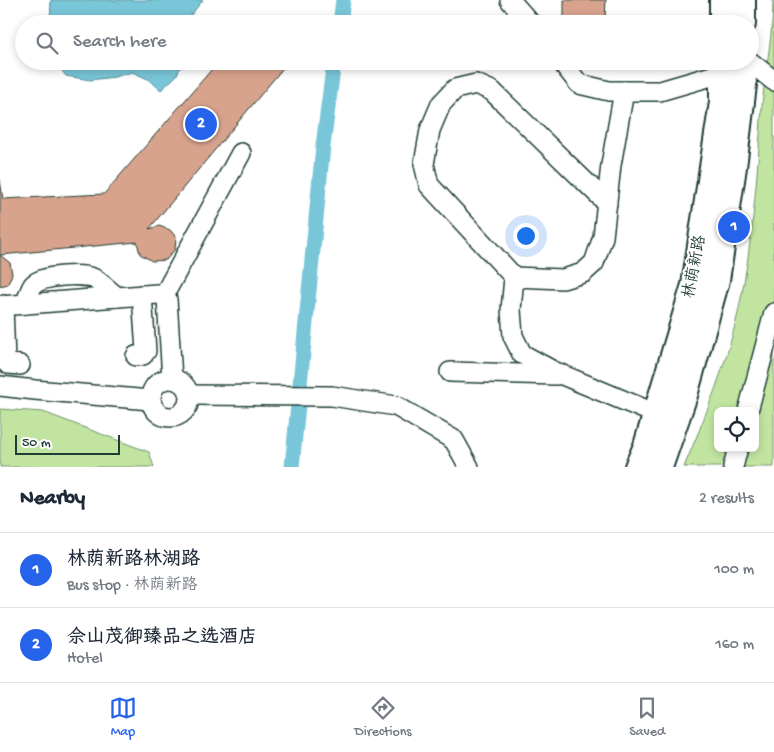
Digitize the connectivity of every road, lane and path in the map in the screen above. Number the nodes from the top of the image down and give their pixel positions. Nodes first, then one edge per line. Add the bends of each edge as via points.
1 (510, 0) edge
2 (722, 0) edge
3 (743, 0) edge
4 (523, 15) edge
5 (722, 15) edge
6 (743, 15) edge
7 (759, 69) edge
8 (568, 70) edge
9 (714, 70) edge
10 (722, 70) edge
11 (744, 70) edge
12 (774, 81) edge
13 (624, 91) junction
14 (242, 153) dead end
15 (607, 203) junction
16 (514, 276) junction
17 (142, 295) junction
18 (164, 295) junction
19 (2, 305) edge
20 (774, 314) edge
21 (136, 356) dead end
22 (20, 365) dead end
23 (450, 372) dead end
24 (564, 375) junction
25 (172, 379) junction
26 (0, 386) edge
27 (189, 396) junction
28 (150, 400) junction
29 (749, 407) edge
30 (656, 414) junction
31 (737, 452) edge
32 (469, 467) edge
33 (637, 467) edge
34 (660, 467) edge
35 (733, 467) edge

1 - 4 lane
2 - 5 main road
3 - 6 main road
7 - 12 lane
8 - 13 lane via 579,84
9 - 13 lane via 660,91
10 - 30 main road, 林荫新路 via 722,102 694,285
11 - 34 main road, 林荫新路 via 717,280 685,395
13 - 15 lane
14 - 18 lane
15 - 16 lane via 603,237 594,263 583,273 563,279
15 - 16 lane via 492,91 476,84 455,88 441,104 430,130 424,164 429,185
16 - 24 lane via 513,336 522,354
17 - 18 lane
17 - 19 lane
17 - 21 lane via 146,351
18 - 25 lane via 167,299
19 - 22 lane via 5,361
20 - 29 lane
23 - 24 lane
24 - 30 lane
25 - 27 lane via 184,385
25 - 28 lane via 159,382
26 - 28 lane
27 - 28 lane via 184,412 173,418 161,416
27 - 32 lane via 332,396 396,406 454,440
30 - 33 main road, 林荫新路
31 - 35 lane

